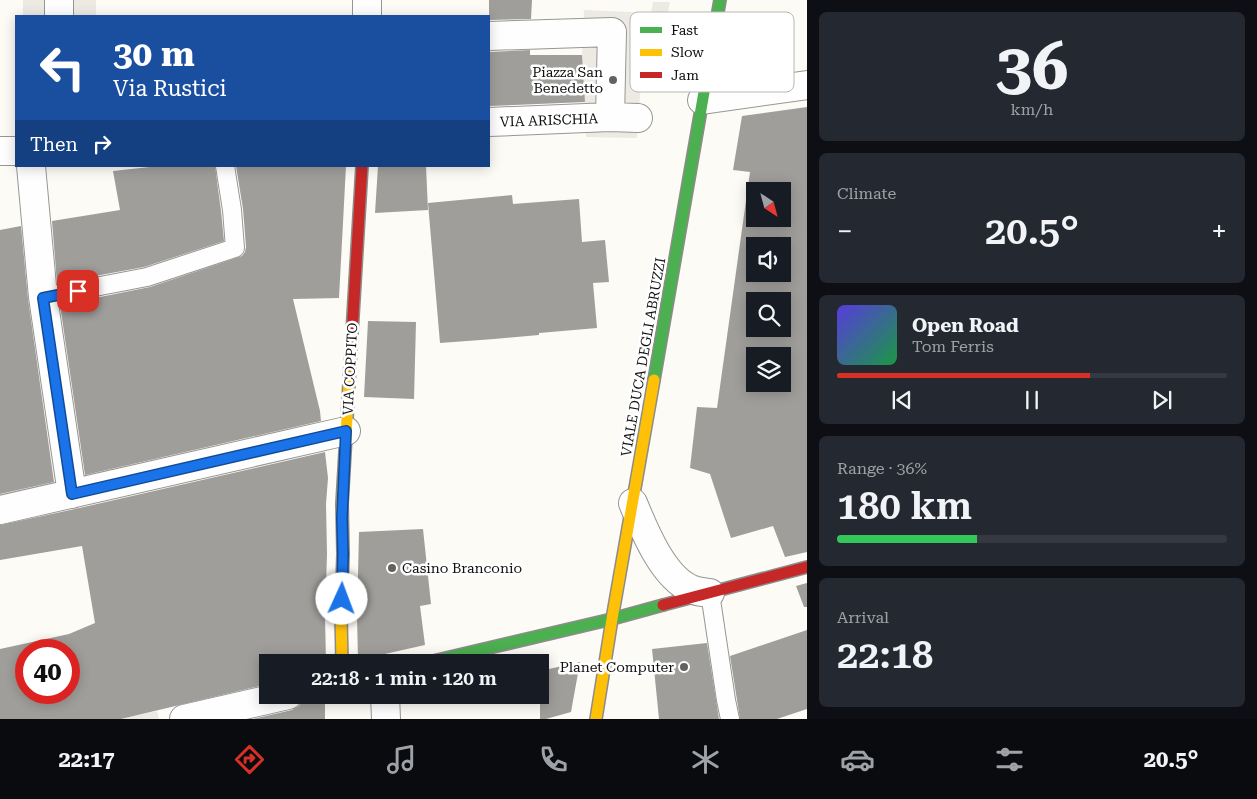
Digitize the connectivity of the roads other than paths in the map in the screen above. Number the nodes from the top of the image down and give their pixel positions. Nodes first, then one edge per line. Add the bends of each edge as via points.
1 (59, 0) edge
2 (367, 0) edge
3 (59, 15) edge
4 (367, 15) edge
5 (490, 36) edge
6 (807, 85) edge
7 (794, 87) edge
8 (703, 92) edge
9 (758, 92) edge
10 (702, 100) junction
11 (610, 118) junction
12 (638, 118) dead end
13 (490, 122) edge
14 (15, 151) edge
15 (0, 152) edge
16 (31, 167) edge
17 (225, 167) edge
18 (362, 167) edge
19 (43, 298) junction
20 (346, 431) junction
21 (72, 494) junction
22 (633, 503) junction
23 (0, 510) edge
24 (807, 568) edge
25 (710, 593) junction
26 (612, 619) junction
27 (342, 654) edge
28 (463, 654) edge
29 (259, 702) edge
30 (385, 704) edge
31 (184, 719) edge
32 (386, 719) edge
33 (596, 719) edge
34 (730, 719) edge

1 - 3 street
2 - 4 street
5 - 11 street via 612,32
6 - 7 street
8 - 10 street, VIALE DUCA DEGLI ABRUZZI
9 - 10 street
10 - 22 street, VIALE DUCA DEGLI ABRUZZI
11 - 12 street, VIA ARISCHIA
11 - 13 street, VIA ARISCHIA
14 - 15 street
16 - 19 street
17 - 19 lane via 236,248 147,277
18 - 20 street, VIA COPPITO
19 - 21 street
20 - 21 street
20 - 27 street, VIA COPPITO
21 - 23 street
22 - 25 street via 653,546 670,572 690,588
22 - 26 street, VIALE DUCA DEGLI ABRUZZI
24 - 25 street
25 - 26 street
25 - 34 lane
26 - 28 street
26 - 33 street, VIALE DUCA DEGLI ABRUZZI
29 - 31 street
30 - 32 street

